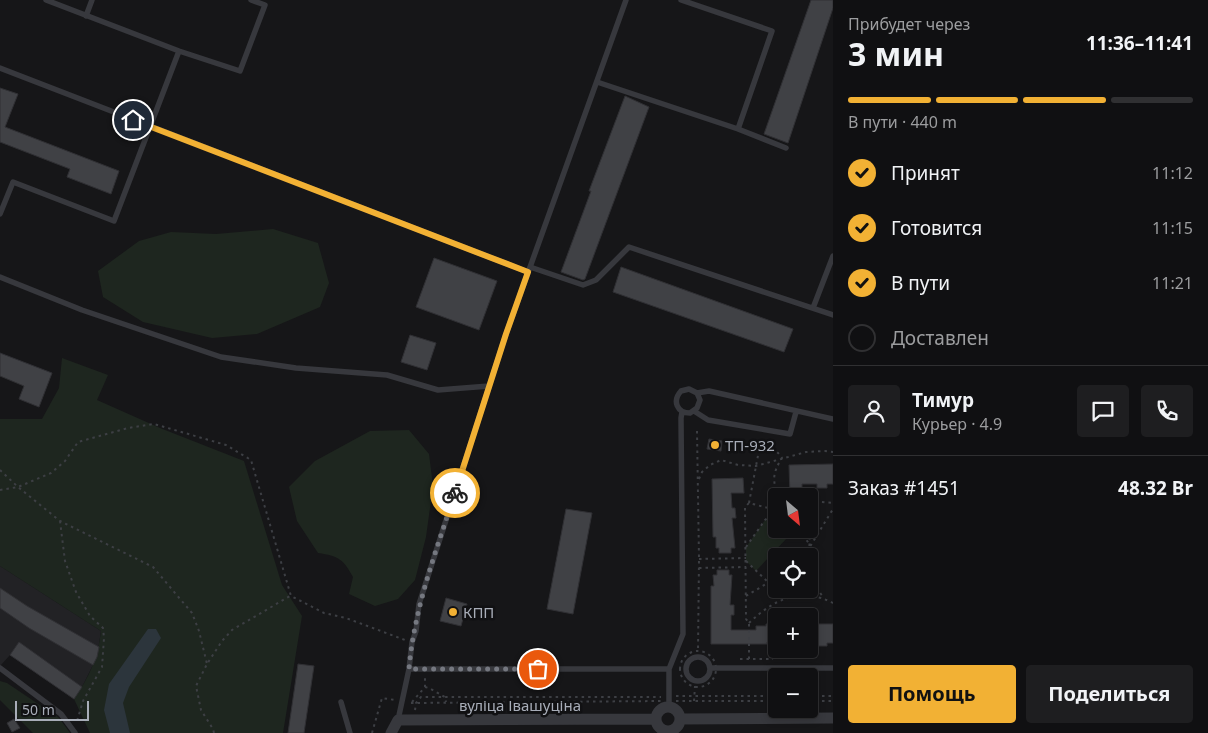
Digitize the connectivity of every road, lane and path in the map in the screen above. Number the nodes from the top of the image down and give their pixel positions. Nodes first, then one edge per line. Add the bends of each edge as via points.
1 (46, 0) edge
2 (92, 0) edge
3 (251, 0) edge
4 (626, 0) edge
5 (681, 0) edge
6 (86, 16) junction
7 (179, 50) junction
8 (0, 68) edge
9 (597, 82) junction
10 (150, 126) junction
11 (738, 129) junction
12 (786, 148) dead end
13 (0, 214) edge
14 (833, 256) edge
15 (529, 269) junction
16 (0, 277) edge
17 (813, 308) junction
18 (833, 315) edge
19 (489, 386) junction
20 (697, 393) junction
21 (694, 411) junction
22 (682, 412) junction
23 (796, 412) junction
24 (833, 419) edge
25 (697, 431) dead end
26 (833, 452) edge
27 (782, 458) junction
28 (756, 466) junction
29 (0, 470) edge
30 (698, 480) junction
31 (18, 487) junction
32 (775, 488) edge
33 (0, 490) edge
34 (818, 501) edge
35 (749, 503) junction
36 (833, 503) edge
37 (768, 509) edge
38 (833, 509) edge
39 (768, 518) edge
40 (60, 521) junction
41 (806, 538) edge
42 (810, 538) edge
43 (810, 545) junction
44 (746, 547) junction
45 (808, 548) edge
46 (699, 559) junction
47 (746, 559) junction
48 (746, 567) junction
49 (699, 568) junction
50 (768, 582) edge
51 (768, 584) edge
52 (291, 596) junction
53 (746, 596) junction
54 (791, 598) edge
55 (818, 598) edge
56 (824, 598) junction
57 (833, 603) edge
58 (749, 624) junction
59 (412, 642) junction
60 (698, 651) junction
61 (749, 659) dead end
62 (207, 664) junction
63 (0, 668) edge
64 (713, 668) junction
65 (833, 668) edge
66 (409, 669) junction
67 (669, 669) junction
68 (695, 686) junction
69 (425, 687) dead end
70 (695, 696) junction
71 (768, 696) edge
72 (818, 696) edge
73 (833, 696) edge
74 (445, 698) junction
75 (694, 701) junction
76 (768, 701) edge
77 (818, 701) edge
78 (833, 701) edge
79 (341, 702) dead end
80 (669, 702) junction
81 (411, 703) dead end
82 (416, 703) junction
83 (446, 703) junction
84 (833, 718) edge
85 (656, 719) junction
86 (680, 719) junction
87 (398, 720) junction
88 (75, 731) edge
89 (668, 732) edge
90 (214, 733) edge
91 (350, 733) edge
92 (391, 733) edge

1 - 6 lane
2 - 6 lane
3 - 7 lane via 265,5 240,71
4 - 9 lane
5 - 11 lane via 772,31
6 - 7 lane
7 - 10 lane
8 - 10 lane
9 - 11 lane
9 - 15 lane
10 - 13 lane via 114,221 13,182
10 - 15 lane
11 - 12 lane
14 - 17 lane
15 - 17 lane via 583,285 596,280 629,248
15 - 19 lane
16 - 19 lane via 82,310 221,357 296,368 387,375 438,390
17 - 18 lane
19 - 59 lane via 419,604
20 - 21 lane via 699,405
20 - 22 lane via 685,389 678,394 677,406
20 - 23 lane via 709,392
21 - 22 lane
21 - 23 lane via 708,420 790,434
22 - 67 lane via 683,634
23 - 24 lane
25 - 30 path
26 - 27 path via 806,452
27 - 28 path
27 - 28 path via 770,447 760,445
27 - 32 path via 773,477
28 - 30 path via 721,460 710,465
28 - 35 path
29 - 31 path
30 - 46 path
31 - 33 path
31 - 40 path
31 - 52 path via 51,473 78,442 128,428 154,424 226,445 252,460
34 - 36 path
35 - 37 path
35 - 44 path via 745,507
38 - 43 path
39 - 44 path
40 - 62 path via 153,567 192,613
40 - 88 path via 65,561 76,592 90,616 103,628 104,638 102,666 83,701
41 - 43 path
42 - 43 path
43 - 45 path
43 - 56 path via 810,574
44 - 47 path
46 - 47 path
46 - 49 path
47 - 48 path
47 - 50 path
48 - 49 path
48 - 53 path
49 - 60 path
51 - 53 path
52 - 59 path via 324,613
52 - 62 path via 232,630
53 - 58 path
54 - 58 path via 765,608
55 - 56 path
56 - 57 path
58 - 61 path
59 - 66 lane
60 - 64 path via 712,657
60 - 68 path via 689,653 681,666 685,680
62 - 90 path via 196,686 201,710
63 - 88 lane via 51,705
64 - 64 lane via 699,656 691,658 686,665 693,680 708,676
64 - 65 lane
64 - 68 path via 712,680 703,686
66 - 67 lane
66 - 87 lane
67 - 80 lane
68 - 70 path
69 - 74 path
70 - 71 path
70 - 75 path
70 - 80 path
72 - 73 path
74 - 80 path via 646,698
74 - 82 path via 421,698
74 - 83 path
75 - 76 path
75 - 80 path
77 - 78 path
79 - 91 lane
80 - 83 path
80 - 85 street
80 - 86 street
81 - 82 path
82 - 83 path
84 - 86 street
85 - 87 street, вуліца Івашуціна
85 - 89 street via 660,728
86 - 89 street via 677,728
87 - 92 street

